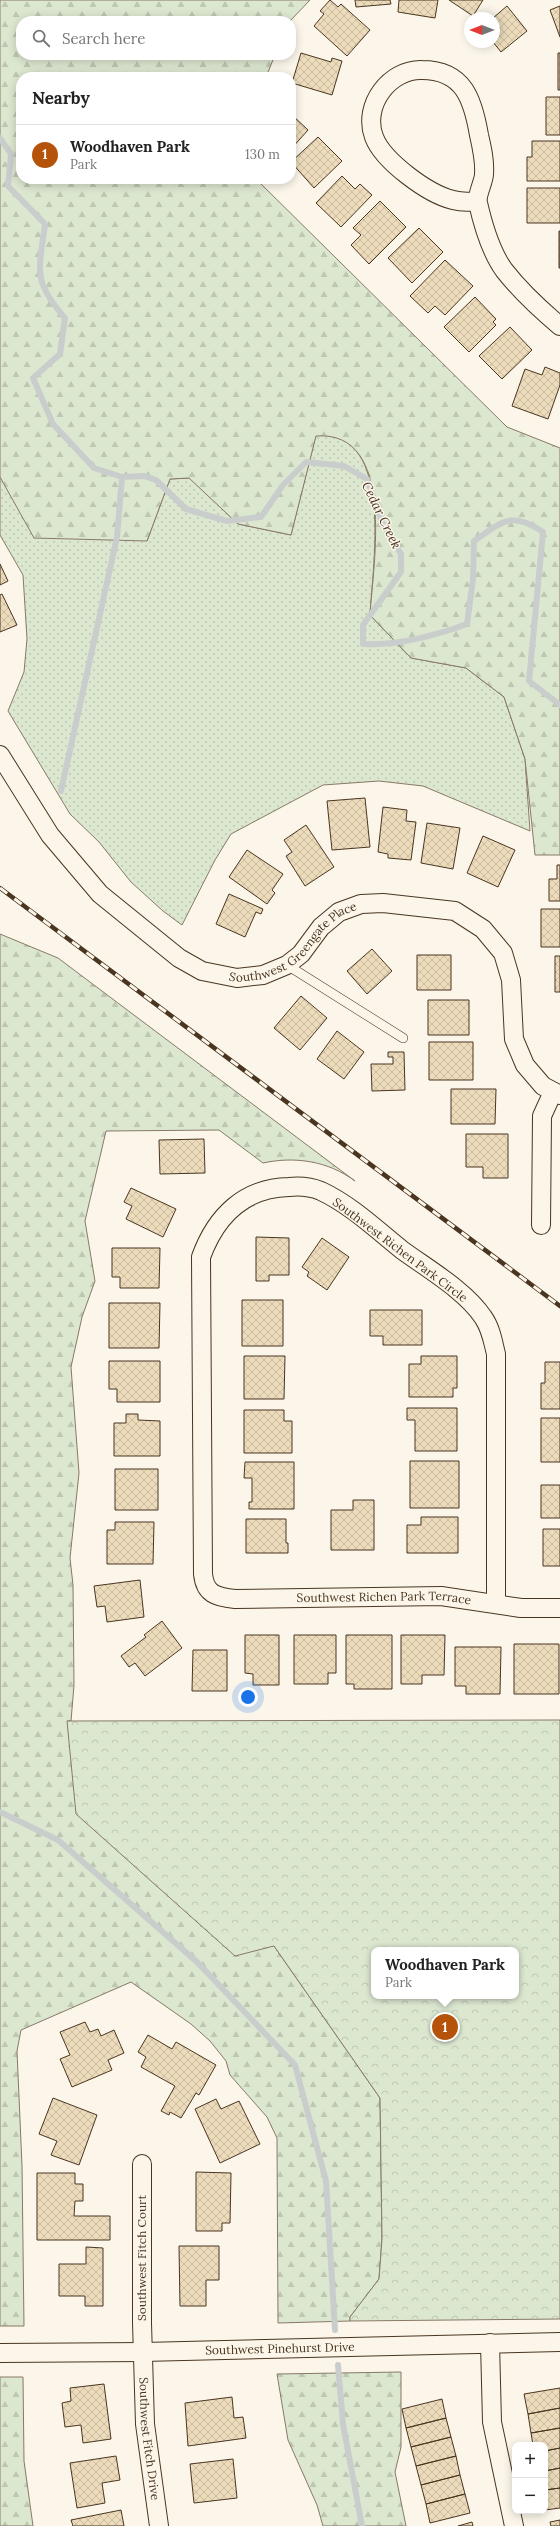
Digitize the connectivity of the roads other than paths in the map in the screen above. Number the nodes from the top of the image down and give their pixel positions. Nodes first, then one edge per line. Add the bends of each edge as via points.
1 (477, 201) junction
2 (560, 326) edge
3 (0, 755) edge
4 (287, 965) junction
5 (403, 1038) dead end
6 (557, 1094) edge
7 (541, 1225) dead end
8 (208, 1591) joint
9 (496, 1604) junction
10 (560, 1608) edge
11 (142, 2164) dead end
12 (560, 2342) edge
13 (490, 2343) junction
14 (143, 2352) junction
15 (0, 2353) edge
16 (159, 2526) edge
17 (514, 2526) edge

1 - 1 street via 484,174 484,158 474,107 468,92 457,81 443,73 413,70 399,74 382,89 374,105 374,137 383,153 438,195 453,200
1 - 2 street via 490,241 504,270
3 - 4 street, Southwest Greengate Place via 23,796 50,835 100,894 179,958 202,971 237,978 263,975
4 - 5 lane
4 - 6 street, Southwest Greengate Place via 301,954 321,927 339,912 361,904 383,903 455,911 483,929 503,952 511,980 514,1039 525,1065 543,1086
6 - 7 street via 542,1116
8 - 9 street, Southwest Richen Park Terrace via 216,1596 235,1599 440,1596
8 - 9 street, Southwest Richen Park Circle via 203,1574 201,1257 208,1236 221,1217 239,1201 258,1191 301,1186 321,1191 344,1206 462,1295 484,1318 496,1354
9 - 10 street, Southwest Richen Park Terrace via 521,1608
11 - 14 street, Southwest Fitch Court
12 - 13 street, Southwest Pinehurst Drive
13 - 14 street, Southwest Pinehurst Drive
13 - 17 street via 492,2422
14 - 15 street, Southwest Pinehurst Drive
14 - 16 street, Southwest Fitch Drive via 145,2424

